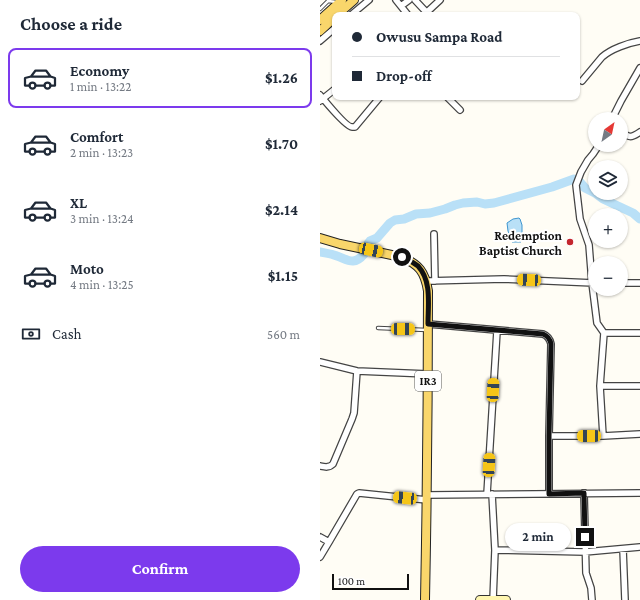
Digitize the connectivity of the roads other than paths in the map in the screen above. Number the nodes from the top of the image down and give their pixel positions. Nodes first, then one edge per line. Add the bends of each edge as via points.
1 (354, 0) edge
2 (369, 0) edge
3 (396, 0) edge
4 (409, 0) edge
5 (415, 0) edge
6 (440, 0) edge
7 (328, 1) edge
8 (341, 1) edge
9 (401, 6) junction
10 (320, 9) edge
11 (341, 12) edge
12 (355, 12) edge
13 (406, 12) edge
14 (425, 12) edge
15 (429, 12) edge
16 (320, 20) edge
17 (332, 20) edge
18 (320, 31) edge
19 (332, 31) edge
20 (320, 41) edge
21 (640, 41) edge
22 (640, 68) edge
23 (582, 81) dead end
24 (332, 91) edge
25 (321, 98) edge
26 (377, 100) edge
27 (450, 100) edge
28 (460, 110) dead end
29 (616, 112) edge
30 (640, 132) edge
31 (628, 137) edge
32 (595, 152) edge
33 (434, 234) dead end
34 (320, 238) edge
35 (590, 256) edge
36 (430, 281) junction
37 (588, 283) edge
38 (628, 283) edge
39 (640, 283) edge
40 (594, 296) edge
41 (428, 327) junction
42 (378, 328) dead end
43 (497, 330) junction
44 (604, 333) junction
45 (640, 333) edge
46 (320, 362) edge
47 (357, 371) junction
48 (428, 374) junction
49 (600, 386) junction
50 (640, 386) edge
51 (640, 434) edge
52 (549, 436) junction
53 (603, 436) junction
54 (320, 466) edge
55 (584, 493) junction
56 (640, 493) edge
57 (490, 494) junction
58 (549, 494) junction
59 (427, 497) junction
60 (320, 537) edge
61 (329, 542) junction
62 (640, 547) edge
63 (623, 549) junction
64 (495, 550) junction
65 (585, 552) junction
66 (320, 557) edge
67 (425, 600) edge
68 (480, 600) edge
69 (493, 600) edge
70 (506, 600) edge
71 (592, 600) edge
72 (625, 600) edge

1 - 11 main road
2 - 12 street
3 - 9 street
4 - 9 street
5 - 14 street
6 - 15 street
7 - 8 lane
7 - 10 lane
8 - 16 main road
9 - 13 street
17 - 18 main road
19 - 20 street
21 - 23 street via 606,54
22 - 29 street
24 - 25 street
25 - 26 street via 350,127 355,126
27 - 28 street
30 - 31 street
32 - 35 street via 581,172 576,185 580,218
33 - 36 street
34 - 36 main road, IR3 via 402,257 418,266
36 - 37 street via 504,279
36 - 41 main road, IR3
38 - 39 street
40 - 44 street via 597,323
41 - 42 lane
41 - 43 street
41 - 48 main road, IR3
43 - 52 street via 543,334 550,339
43 - 57 street
44 - 45 street
44 - 49 street
46 - 47 street
47 - 48 street
47 - 54 street via 351,424 333,464 327,467
48 - 59 main road, IR3
49 - 50 street
49 - 53 street
51 - 53 street
52 - 53 street
52 - 58 street
55 - 56 street
55 - 58 street
55 - 65 street
57 - 58 street
57 - 59 street
57 - 64 street
59 - 61 street via 359,493
59 - 67 main road, IR3
60 - 61 street
61 - 66 street
62 - 63 street
63 - 65 street
63 - 72 street
64 - 65 street
64 - 69 street
65 - 71 street via 586,573
68 - 69 street
69 - 70 street

